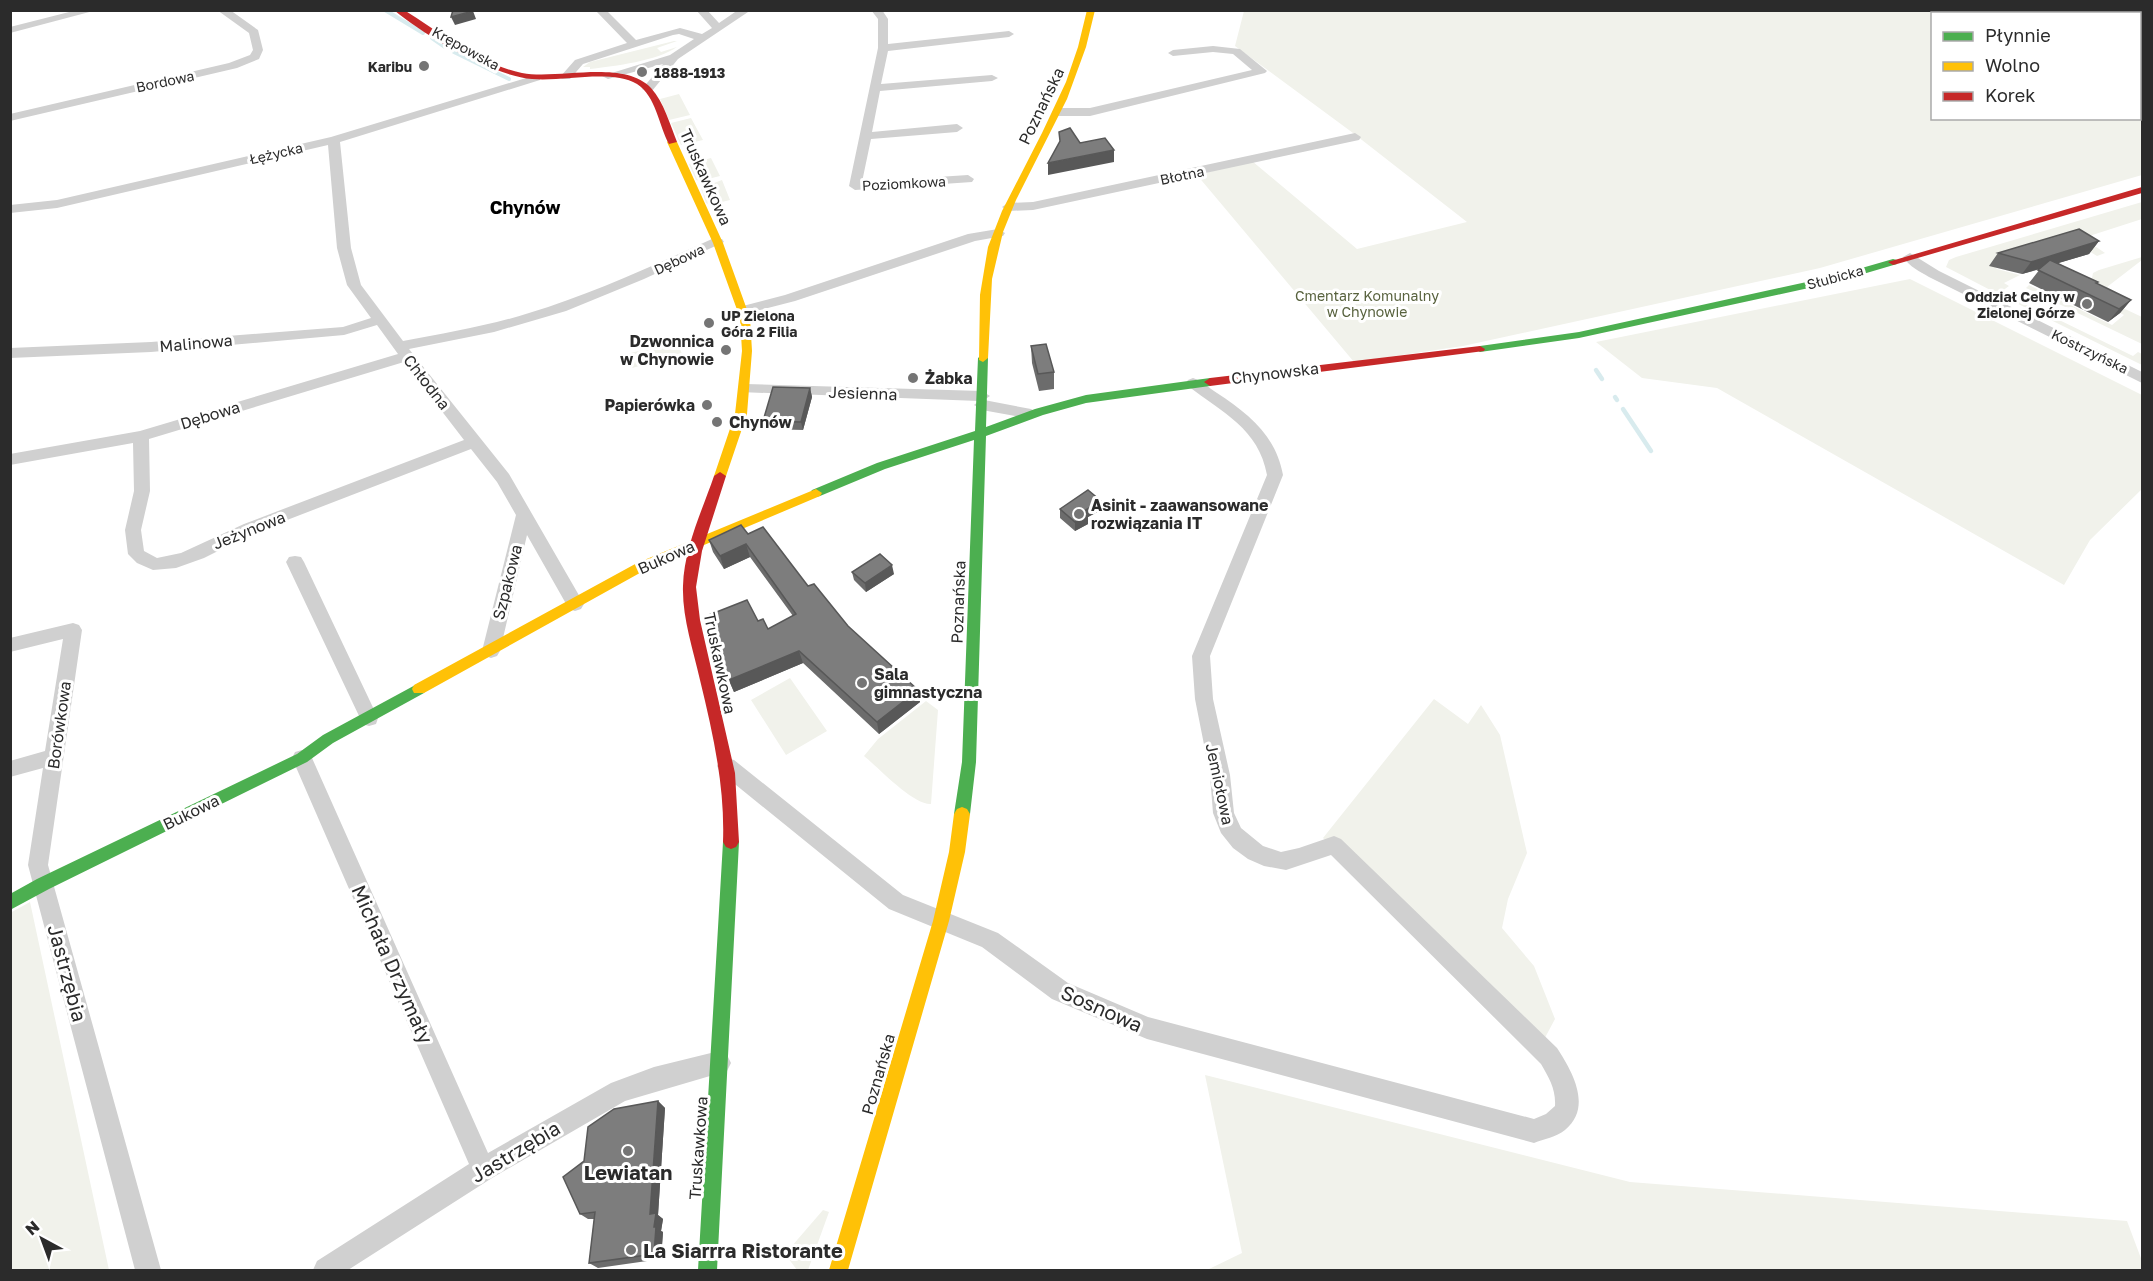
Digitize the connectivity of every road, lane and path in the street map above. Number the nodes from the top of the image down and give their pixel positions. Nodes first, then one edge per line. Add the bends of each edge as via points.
1 (92, 10) edge
2 (222, 10) edge
3 (398, 10) edge
4 (600, 10) edge
5 (701, 10) edge
6 (746, 10) edge
7 (1091, 10) edge
8 (881, 12) edge
9 (718, 28) junction
10 (10, 30) edge
11 (1009, 34) dead end
12 (703, 38) junction
13 (634, 44) junction
14 (883, 48) junction
15 (1173, 53) dead end
16 (674, 57) junction
17 (608, 76) junction
18 (566, 77) junction
19 (536, 78) junction
20 (992, 78) dead end
21 (875, 88) junction
22 (648, 89) junction
23 (1058, 112) junction
24 (10, 118) edge
25 (957, 128) dead end
26 (865, 136) junction
27 (1355, 137) dead end
28 (334, 140) junction
29 (968, 179) dead end
30 (2142, 189) edge
31 (1008, 207) junction
32 (10, 209) edge
33 (998, 233) junction
34 (717, 242) junction
35 (1910, 257) junction
36 (744, 310) junction
37 (379, 320) junction
38 (1522, 343) joint
39 (403, 351) junction
40 (10, 353) edge
41 (2142, 378) edge
42 (1193, 383) junction
43 (745, 389) junction
44 (982, 400) junction
45 (1030, 414) junction
46 (981, 433) junction
47 (141, 436) junction
48 (474, 442) junction
49 (10, 460) edge
50 (524, 514) junction
51 (698, 543) junction
52 (295, 562) dead end
53 (575, 604) junction
54 (10, 645) edge
55 (491, 651) junction
56 (369, 718) junction
57 (54, 757) junction
58 (302, 758) junction
59 (727, 766) junction
60 (10, 769) edge
61 (44, 884) junction
62 (10, 903) edge
63 (941, 921) junction
64 (719, 1063) junction
65 (1534, 1131) joint
66 (483, 1169) junction
67 (148, 1270) edge
68 (326, 1270) edge
69 (707, 1270) edge
70 (838, 1270) edge

1 - 10 street
2 - 24 street, Bordowa via 254,32 258,50 255,57 233,66
3 - 19 street, Krępowska via 493,65
4 - 13 street
5 - 9 street
6 - 9 street
7 - 23 street, Poznańska via 1082,54
8 - 14 street, Poziomkowa
9 - 12 street
11 - 14 street
12 - 13 street via 680,31
12 - 16 street
13 - 18 street via 579,62
14 - 21 street, Poziomkowa
15 - 23 street via 1236,51 1261,71 1090,112
16 - 17 street
16 - 22 street
17 - 18 street
17 - 22 street via 632,79
18 - 19 street, Krępowska
19 - 28 street, Łężycka
20 - 21 street
21 - 26 street, Poziomkowa
22 - 34 street, Truskawkowa
23 - 31 street, Poznańska
25 - 26 street
26 - 29 street, Poziomkowa via 855,186
27 - 31 street, Błotna via 1049,203
28 - 32 street, Łężycka via 57,204
28 - 37 street, Chłodna via 347,266 361,296
30 - 35 street, Słubicka
31 - 33 street, Poznańska
33 - 36 street via 974,237
33 - 44 street, Poznańska via 987,286
34 - 36 street, Truskawkowa
34 - 39 street, Dębowa via 603,293 518,321
35 - 38 street, Słubicka via 1579,335
35 - 41 street, Kostrzyńska via 1934,274
36 - 43 street, Truskawkowa
37 - 39 street, Chłodna
37 - 40 street, Malinowa via 344,331
38 - 42 street, Chynowska
39 - 47 street, Dębowa
39 - 48 street, Chłodna
42 - 45 street, Chynowska via 1121,393
42 - 65 street, Jemiołowa via 1255,429 1275,459 1275,475 1201,656 1200,685 1223,789 1224,818 1232,835 1249,850 1281,861 1334,845 1549,1056 1566,1083 1567,1105 1558,1121
43 - 44 street, Jesienna
43 - 51 street, Truskawkowa via 741,414
44 - 45 street, Chynowska
44 - 46 street, Poznańska
45 - 46 street, Chynowska
46 - 51 street, Bukowa via 881,466
46 - 63 street, Poznańska via 969,762 957,852
47 - 48 street, Jeżynowa via 142,491 134,530 136,554 150,564 166,564
47 - 49 street, Dębowa
48 - 50 street, Chłodna via 503,478
50 - 53 street, Chłodna
50 - 55 street, Szpakowa
51 - 53 street, Bukowa via 642,566
51 - 59 street, Truskawkowa via 690,578 691,601
52 - 56 street
53 - 55 street, Bukowa
54 - 57 street, Borówkowa via 73,630
55 - 56 street, Bukowa
56 - 58 street, Bukowa
57 - 60 street
57 - 61 street, Borówkowa via 38,864
58 - 61 street, Bukowa
58 - 66 street, Michała Drzymały
59 - 63 street, Sosnowa via 896,902
59 - 64 street, Truskawkowa via 733,823
61 - 62 street, Bukowa
61 - 67 street, Jastrzębia
63 - 65 street, Sosnowa via 990,940 1060,991 1147,1028
63 - 70 street, Poznańska
64 - 66 street, Jastrzębia via 619,1090
64 - 69 street, Truskawkowa
66 - 68 street, Jastrzębia

